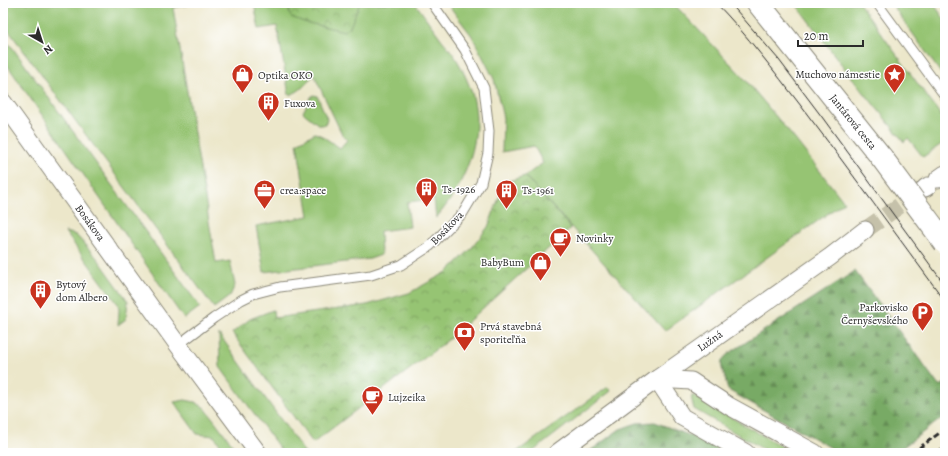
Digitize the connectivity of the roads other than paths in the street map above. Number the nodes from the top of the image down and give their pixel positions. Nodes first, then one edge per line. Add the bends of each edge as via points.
1 (432, 3) edge
2 (758, 3) edge
3 (877, 3) edge
4 (945, 96) edge
5 (3, 102) edge
6 (865, 230) tunnel mouth
7 (945, 244) edge
8 (178, 344) junction
9 (656, 379) junction
10 (258, 453) edge
11 (557, 453) edge
12 (746, 453) edge
13 (815, 453) edge

1 - 8 lane, Bosákova via 465,50 484,88 489,131 488,153 481,183 463,213 430,246 401,265 371,275 280,287 253,294
2 - 7 street, Jantárová cesta, bridge via 882,158
3 - 4 lane
5 - 8 street, Bosákova
6 - 9 street, Lužná
8 - 10 street, Bosákova
9 - 11 street, Lužná
9 - 12 street via 682,418
9 - 13 street via 691,382

